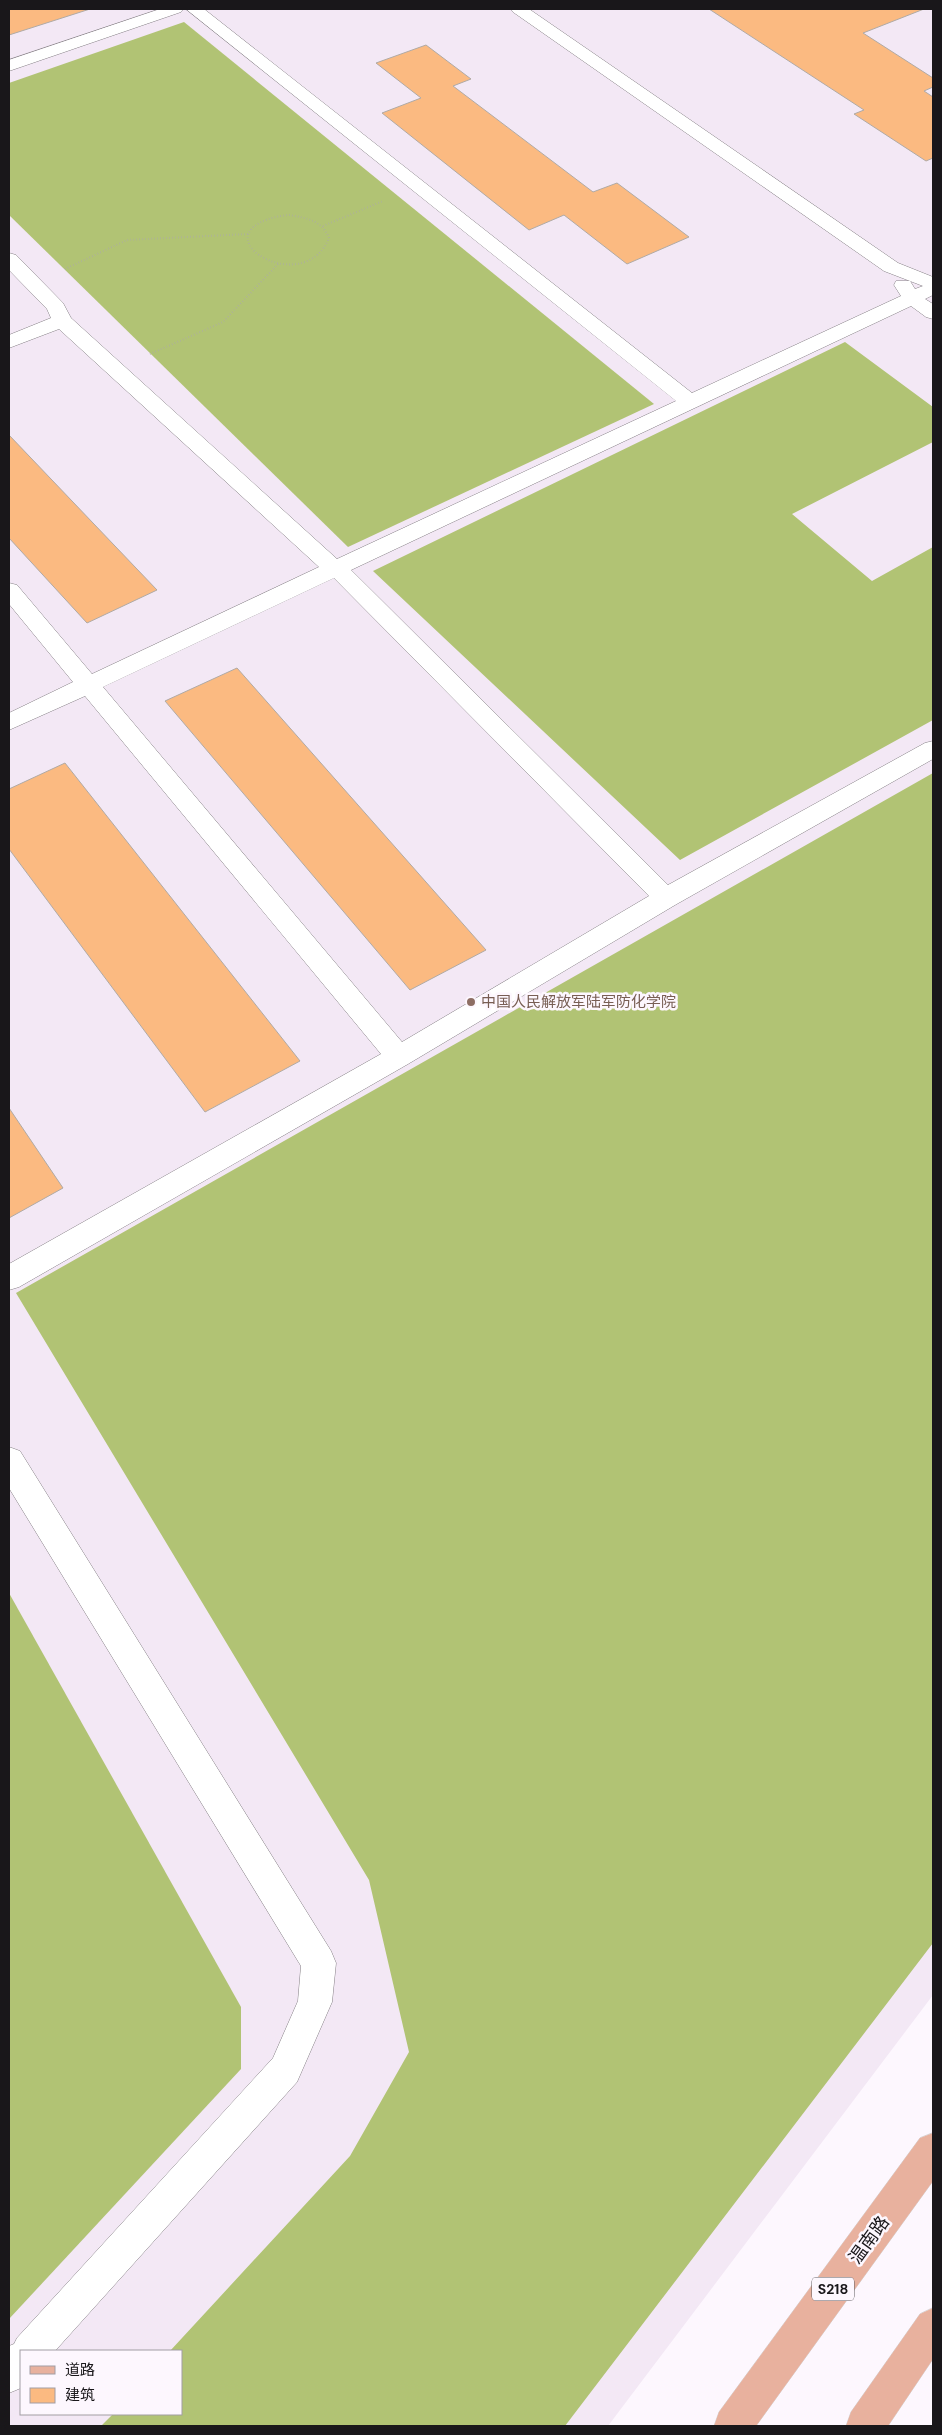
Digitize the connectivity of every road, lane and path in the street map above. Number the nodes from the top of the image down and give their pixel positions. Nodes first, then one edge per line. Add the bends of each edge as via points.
1 (175, 9) edge
2 (194, 9) edge
3 (519, 9) edge
4 (9, 66) edge
5 (418, 186) junction
6 (323, 226) junction
7 (248, 234) junction
8 (9, 259) edge
9 (280, 263) junction
10 (891, 267) junction
11 (933, 283) edge
12 (33, 284) junction
13 (933, 288) edge
14 (912, 298) junction
15 (933, 314) edge
16 (62, 321) junction
17 (9, 342) edge
18 (115, 369) junction
19 (690, 402) junction
20 (336, 568) junction
21 (9, 590) edge
22 (89, 684) junction
23 (9, 722) edge
24 (933, 749) edge
25 (666, 898) junction
26 (399, 1057) junction
27 (9, 1278) edge
28 (9, 1461) edge
29 (933, 2151) edge
30 (933, 2327) edge
31 (31, 2350) edge
32 (20, 2361) edge
33 (9, 2374) edge
34 (734, 2426) edge
35 (865, 2426) edge

1 - 4 street
2 - 5 street
3 - 10 street
5 - 6 path
5 - 19 street
6 - 7 path via 314,220 289,216 264,221
6 - 9 path via 330,241 318,255 294,263
7 - 9 path via 247,242 257,256
7 - 12 path via 127,240
8 - 12 street
9 - 18 path via 223,322
10 - 11 street
10 - 14 street
12 - 16 street via 56,307
13 - 14 street
14 - 15 street
14 - 19 street
16 - 17 street
16 - 18 street
18 - 20 street
19 - 20 street
20 - 22 street
20 - 25 street
21 - 22 street
22 - 23 street
22 - 26 street
24 - 25 street
25 - 26 street
26 - 27 street
28 - 31 street via 319,1963 315,2002 285,2070
29 - 34 main road, 温南路 / S218
30 - 35 main road
32 - 33 street

